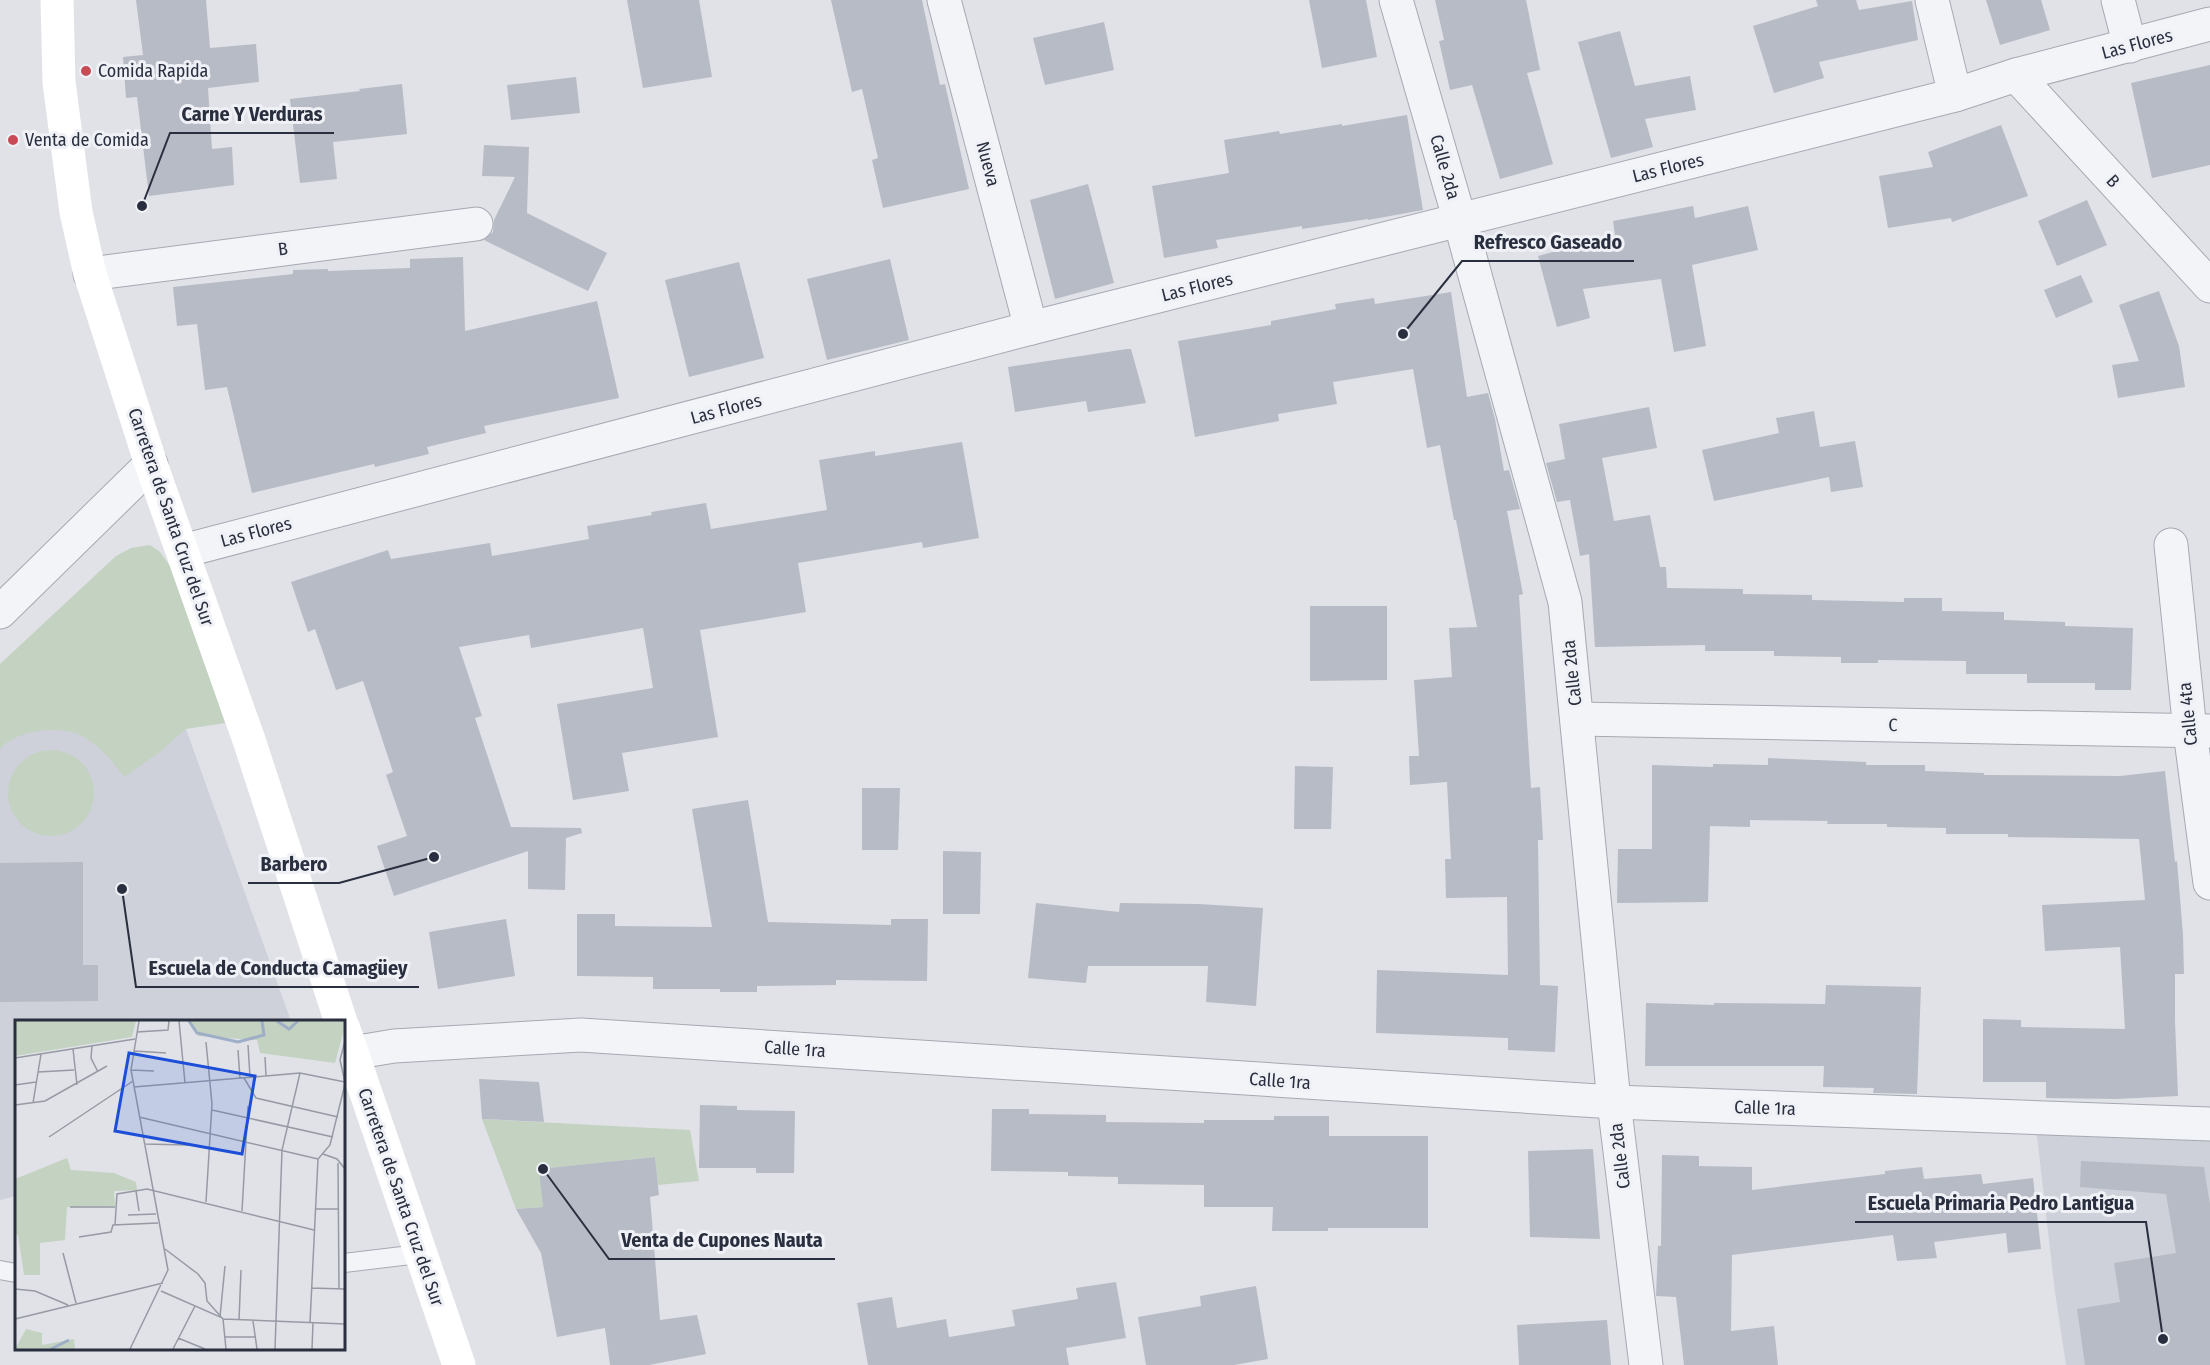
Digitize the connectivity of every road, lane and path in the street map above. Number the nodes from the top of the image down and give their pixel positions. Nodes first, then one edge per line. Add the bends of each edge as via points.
1 (57, 0) edge
2 (944, 0) edge
3 (1396, 0) edge
4 (1932, 0) edge
5 (2118, 0) edge
6 (2210, 24) edge
7 (2130, 46) junction
8 (2016, 75) junction
9 (1955, 95) junction
10 (1460, 221) junction
11 (476, 224) dead end
12 (90, 274) junction
13 (2210, 286) edge
14 (1031, 328) junction
15 (151, 464) junction
16 (2171, 545) dead end
17 (183, 551) junction
18 (0, 612) edge
19 (1577, 719) junction
20 (2200, 731) edge
21 (2210, 883) edge
22 (340, 1020) edge
23 (348, 1041) edge
24 (1614, 1102) junction
25 (2210, 1124) edge
26 (419, 1254) junction
27 (345, 1263) edge
28 (0, 1270) edge
29 (15, 1274) edge
30 (459, 1365) edge
31 (1646, 1365) edge

1 - 12 main road, Carretera de Santa Cruz del Sur via 59,82 76,212
2 - 14 street, Nueva
3 - 10 street, Calle 2da
4 - 9 street
5 - 7 street
6 - 7 street, Las Flores
7 - 8 street, Las Flores
8 - 9 street, Las Flores
8 - 13 street, B
9 - 10 street, Las Flores
10 - 14 street, Las Flores
10 - 19 street, Calle 2da via 1565,602
11 - 12 street, B
12 - 15 main road, Carretera de Santa Cruz del Sur
14 - 17 street, Las Flores
15 - 17 main road, Carretera de Santa Cruz del Sur
15 - 18 street
16 - 20 street, Calle 4ta
17 - 22 main road, Carretera de Santa Cruz del Sur
19 - 20 street, C
19 - 24 street, Calle 2da
20 - 21 street, Calle 4ta
23 - 24 street, Calle 1ra via 394,1046 581,1035
23 - 26 main road, Carretera de Santa Cruz del Sur
24 - 25 street, Calle 1ra
24 - 31 street, Calle 2da
26 - 27 lane
26 - 30 main road, Carretera de Santa Cruz del Sur
28 - 29 lane

